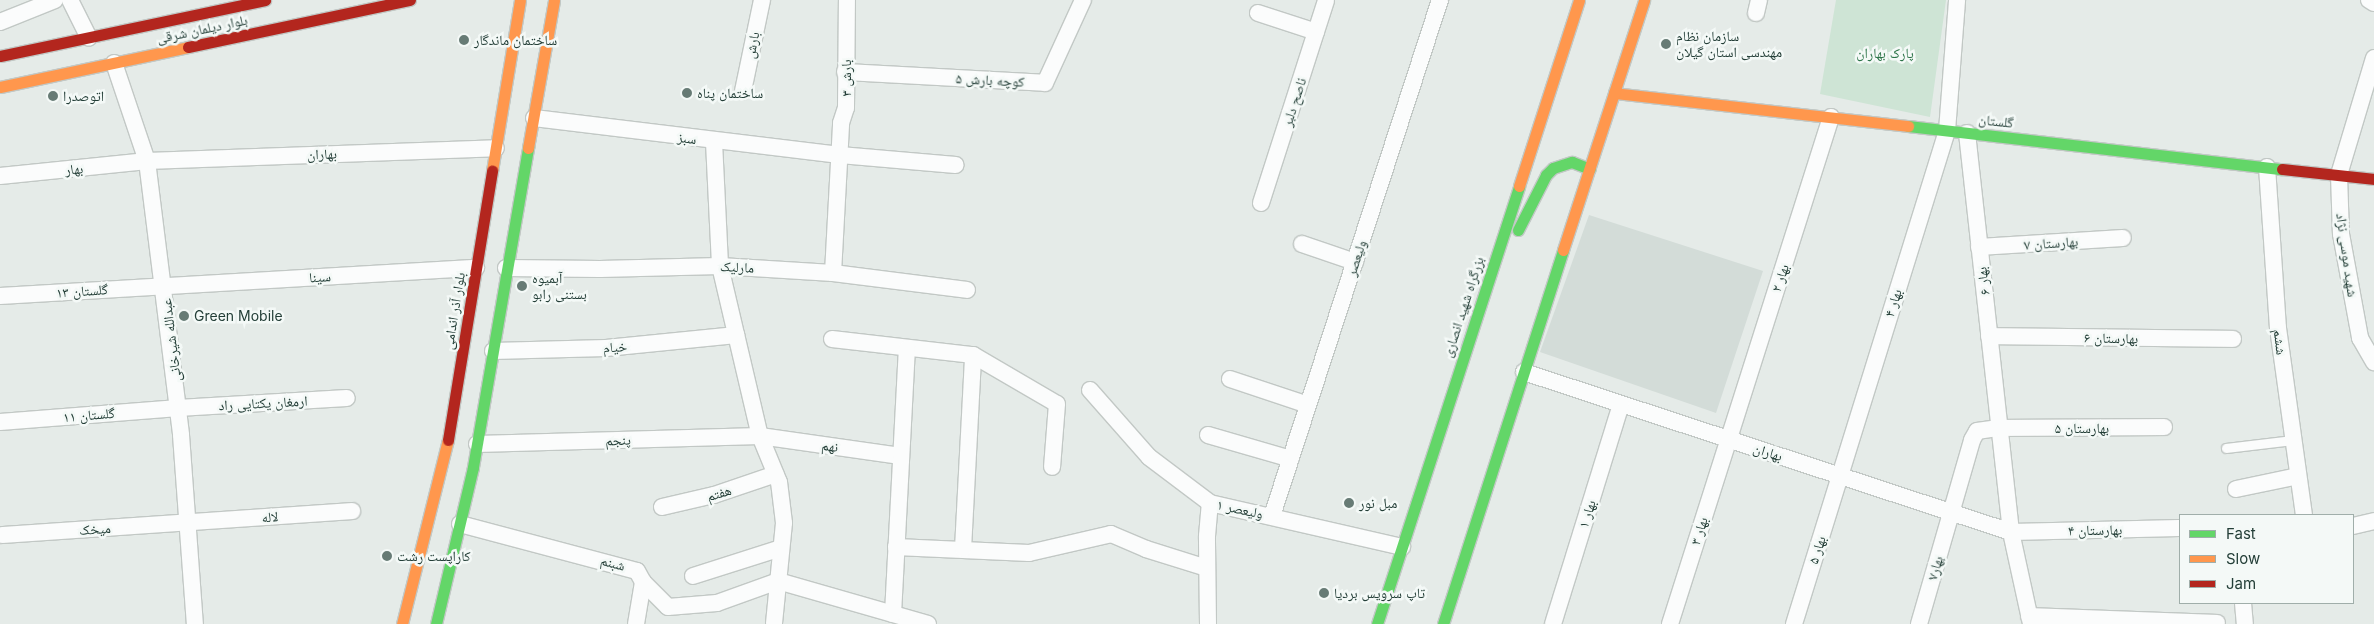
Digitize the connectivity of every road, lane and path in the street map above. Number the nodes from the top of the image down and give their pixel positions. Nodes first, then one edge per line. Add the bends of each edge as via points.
1 (55, 0) edge
2 (70, 0) edge
3 (265, 0) edge
4 (410, 0) edge
5 (520, 0) edge
6 (554, 0) edge
7 (762, 0) edge
8 (847, 0) edge
9 (1083, 0) edge
10 (1326, 0) edge
11 (1440, 0) edge
12 (1578, 0) edge
13 (1644, 0) edge
14 (1957, 0) edge
15 (2369, 0) edge
16 (2374, 3) edge
17 (1258, 13) dead end
18 (0, 22) edge
19 (1316, 32) junction
20 (89, 38) junction
21 (513, 40) junction
22 (546, 43) junction
23 (0, 56) edge
24 (2374, 58) edge
25 (114, 63) junction
26 (845, 72) junction
27 (0, 87) edge
28 (743, 91) dead end
29 (1614, 93) junction
30 (534, 118) junction
31 (1831, 118) junction
32 (1947, 131) junction
33 (1968, 133) junction
34 (714, 142) junction
35 (496, 148) junction
36 (840, 156) junction
37 (147, 161) junction
38 (956, 164) dead end
39 (2266, 167) junction
40 (1590, 169) junction
41 (2339, 175) junction
42 (0, 176) edge
43 (2374, 179) edge
44 (1261, 203) dead end
45 (2123, 238) dead end
46 (1302, 244) dead end
47 (1979, 247) junction
48 (1355, 262) junction
49 (720, 266) junction
50 (476, 268) junction
51 (506, 268) junction
52 (833, 273) junction
53 (164, 285) junction
54 (967, 290) dead end
55 (0, 296) edge
56 (1480, 306) junction
57 (736, 336) junction
58 (1989, 336) junction
59 (832, 339) dead end
60 (2234, 339) dead end
61 (906, 348) junction
62 (493, 351) junction
63 (973, 356) junction
64 (2374, 362) edge
65 (1524, 372) junction
66 (1230, 379) dead end
67 (1090, 390) dead end
68 (347, 398) dead end
69 (1621, 404) junction
70 (1308, 405) junction
71 (178, 408) junction
72 (0, 422) edge
73 (2164, 427) dead end
74 (1999, 428) junction
75 (1208, 435) dead end
76 (760, 436) junction
77 (1728, 439) junction
78 (2293, 440) junction
79 (477, 444) junction
80 (2226, 448) dead end
81 (901, 456) junction
82 (1291, 459) junction
83 (1052, 467) dead end
84 (776, 474) junction
85 (1840, 476) junction
86 (2298, 476) junction
87 (2236, 489) dead end
88 (1210, 503) junction
89 (662, 507) dead end
90 (352, 511) dead end
91 (1951, 512) junction
92 (2304, 514) edge
93 (1272, 516) junction
94 (442, 520) junction
95 (2374, 521) edge
96 (188, 523) junction
97 (2354, 526) edge
98 (2179, 528) edge
99 (2011, 532) junction
100 (2, 534) dead end
101 (896, 547) junction
102 (1402, 547) junction
103 (781, 548) junction
104 (962, 550) junction
105 (1208, 568) junction
106 (694, 576) dead end
107 (778, 581) junction
108 (643, 582) junction
109 (2243, 604) edge
110 (893, 614) junction
111 (2030, 620) edge
112 (2217, 623) edge
113 (195, 624) edge
114 (402, 624) edge
115 (436, 624) edge
116 (636, 624) edge
117 (774, 624) edge
118 (928, 624) edge
119 (1208, 624) edge
120 (1377, 624) edge
121 (1443, 624) edge
122 (1553, 624) edge
123 (1670, 624) edge
124 (1794, 624) edge
125 (1919, 624) edge
126 (2246, 624) edge

1 - 18 street
2 - 20 street
3 - 20 main road, بلوار دیلمان شرقی
4 - 25 main road, بلوار دیلمان شرقی
5 - 21 main road, بلوار آذر اندامی
6 - 22 main road, بلوار آذر اندامی
7 - 28 street, بارش
8 - 26 street, بارش ۳
9 - 26 street, کوچه بارش ۵ via 1044,83
10 - 19 street, ناصح دلبر
11 - 48 street, ولیعصر
12 - 56 main road, بزرگراه شهید انصاری
13 - 29 main road
14 - 32 street, بهار ۴
15 - 16 street
17 - 19 street
19 - 44 street, ناصح دلبر
20 - 23 main road, بلوار دیلمان شرقی
21 - 22 main road via 531,34
21 - 35 main road, بلوار آذر اندامی
22 - 30 main road, بلوار آذر اندامی
24 - 41 street, شهید موسی نژاد
25 - 27 main road, بلوار دیلمان شرقی
25 - 37 street, عبدالله شیرخانی
26 - 36 street, بارش ۳ via 846,108 841,124
29 - 31 main road, گلستان
29 - 40 main road
30 - 34 street, سبز
30 - 51 main road, بلوار آذر اندامی
31 - 32 main road, گلستان
31 - 77 street, بهار ۲
32 - 33 main road, گلستان
32 - 85 street, بهار ۴
33 - 39 main road, گلستان
33 - 47 street, بهار ۶
34 - 36 street, سبز
34 - 49 street
35 - 37 street, بهاران
35 - 50 main road, بلوار آذر اندامی
36 - 38 street, سبز
36 - 52 street, بارش ۳
37 - 42 street, بهار
37 - 53 street, عبدالله شیرخانی
39 - 41 main road, گلستان
39 - 78 street, ششم via 2278,328
40 - 56 main road via 1577,162 1567,162 1557,165 1546,175
40 - 65 main road
41 - 43 main road, گلستان
41 - 64 street, شهید موسی نژاد via 2341,234 2360,338
45 - 47 street, بهارستان ۷
46 - 48 street
47 - 58 street, بهار ۶
48 - 70 street, ولیعصر
49 - 51 street, مارلیک
49 - 52 street, مارلیک
49 - 57 street
50 - 53 street, سینا
50 - 94 main road, بلوار آذر اندامی via 448,439
51 - 62 main road, بلوار آذر اندامی
52 - 54 street, مارلیک
53 - 55 street, گلستان ۱۳
53 - 71 street, عبدالله شیرخانی
56 - 102 main road, بزرگراه شهید انصاری
57 - 62 street, خیام via 606,348
57 - 76 street
58 - 60 street, بهارستان ۶
58 - 74 street, بهار ۶
59 - 61 street
61 - 63 street
61 - 81 street
62 - 79 main road, بلوار آذر اندامی
63 - 83 street via 1057,404
63 - 104 street
65 - 69 street, بهاران
65 - 121 main road
66 - 70 street
67 - 88 street, ولیعصر ۱ via 1149,457
68 - 71 street, ارمغان یکتایی راد
69 - 77 street, بهاران
69 - 122 street, بهار ۱
70 - 82 street, ولیعصر
71 - 72 street, گلستان ۱۱
71 - 96 street, عبدالله شیرخانی
73 - 74 street, بهارستان ۵
74 - 91 street via 1977,431
74 - 99 street, بهار ۶
75 - 82 street
76 - 79 street, پنجم
76 - 81 street, نهم
76 - 84 street
77 - 85 street, بهاران
77 - 123 street, بهار ۳
78 - 80 lane
78 - 86 street, ششم
79 - 94 main road, بلوار آذر اندامی
81 - 101 street
82 - 93 street, ولیعصر
84 - 89 street, هفتم via 714,495
84 - 103 street via 784,523
85 - 91 street, بهاران
85 - 124 street, بهار ۵
86 - 87 street
86 - 92 street, ششم
88 - 93 street, ولیعصر ۱
88 - 105 street
90 - 96 street, لاله
91 - 99 street, بهاران
91 - 125 street, بهار۷
93 - 102 street, ولیعصر ۱
94 - 108 street, شبنم via 628,567 638,571
94 - 114 main road, بلوار آذر اندامی
94 - 115 main road, بلوار آذر اندامی
95 - 97 street
96 - 100 street, میخک
96 - 113 street, عبدالله شیرخانی
98 - 99 street, بهارستان ۴
99 - 111 street, بهار ۶
101 - 104 street
101 - 110 street
102 - 120 main road, بزرگراه شهید انصاری
103 - 106 street
103 - 107 street
104 - 105 street via 1029,552 1111,534 1146,549
105 - 119 street
107 - 108 street, شبنم via 717,603 668,607
107 - 110 street
107 - 117 street
108 - 116 street
109 - 126 street
110 - 118 street
111 - 112 street

